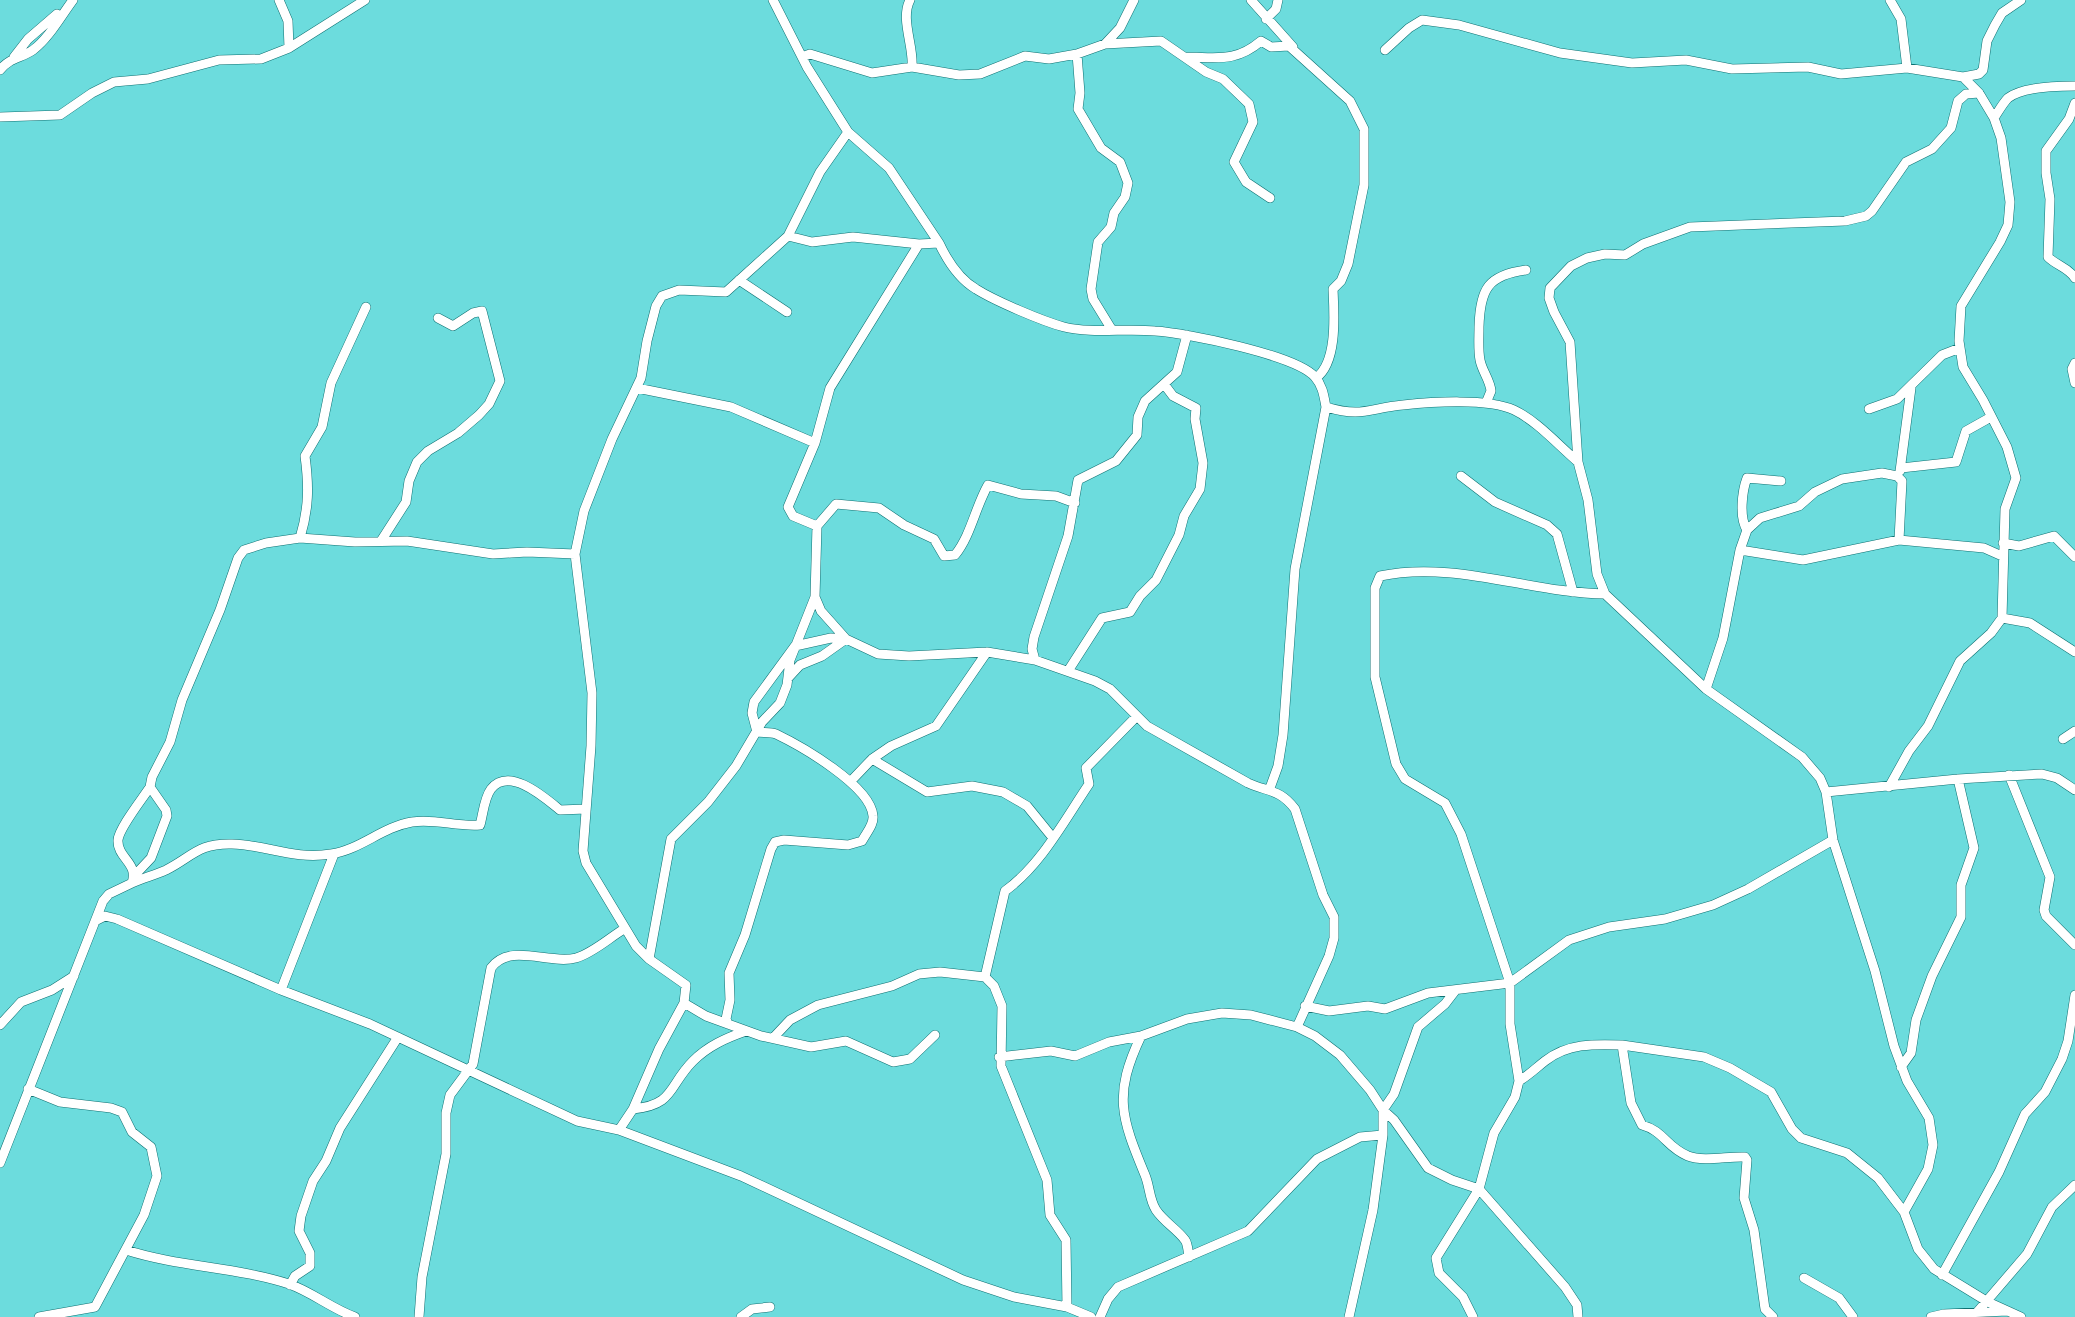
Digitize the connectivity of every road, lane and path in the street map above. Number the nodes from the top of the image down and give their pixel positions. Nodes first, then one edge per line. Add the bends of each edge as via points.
1 (73, 0) edge
2 (279, 0) edge
3 (365, 0) edge
4 (773, 0) edge
5 (910, 0) edge
6 (1134, 0) edge
7 (1251, 0) edge
8 (1278, 0) edge
9 (1890, 0) edge
10 (2020, 0) edge
11 (1266, 19) junction
12 (1105, 44) junction
13 (1293, 47) junction
14 (289, 48) junction
15 (1385, 50) dead end
16 (1077, 54) junction
17 (802, 57) junction
18 (1185, 57) junction
19 (912, 67) junction
20 (1907, 68) junction
21 (0, 70) edge
22 (1963, 77) junction
23 (2075, 86) edge
24 (1979, 93) junction
25 (2075, 103) edge
26 (0, 117) edge
27 (1994, 118) junction
28 (848, 132) junction
29 (1270, 198) dead end
30 (788, 236) junction
31 (939, 243) junction
32 (919, 244) junction
33 (1526, 270) dead end
34 (2075, 278) edge
35 (739, 280) junction
36 (366, 307) dead end
37 (787, 312) dead end
38 (438, 318) dead end
39 (1112, 330) junction
40 (1187, 335) junction
41 (1960, 348) junction
42 (2075, 363) edge
43 (1316, 378) junction
44 (2075, 383) edge
45 (1164, 384) junction
46 (637, 388) junction
47 (1911, 388) junction
48 (1486, 403) junction
49 (1326, 407) junction
50 (1869, 409) dead end
51 (1991, 417) junction
52 (815, 443) junction
53 (1578, 462) junction
54 (1899, 472) junction
55 (1461, 476) dead end
56 (1781, 481) dead end
57 (1075, 503) junction
58 (817, 526) junction
59 (1747, 530) junction
60 (300, 538) junction
61 (1899, 540) junction
62 (381, 541) junction
63 (2003, 543) junction
64 (1740, 550) junction
65 (575, 554) junction
66 (2002, 556) junction
67 (2075, 557) edge
68 (1573, 592) junction
69 (1605, 594) junction
70 (815, 597) junction
71 (2002, 618) junction
72 (846, 639) junction
73 (795, 646) junction
74 (987, 652) junction
75 (2075, 652) edge
76 (1035, 660) junction
77 (1068, 671) junction
78 (788, 678) junction
79 (1706, 688) junction
80 (1136, 717) junction
81 (2075, 731) edge
82 (757, 732) junction
83 (2063, 739) dead end
84 (872, 759) junction
85 (2009, 775) junction
86 (1958, 779) junction
87 (850, 782) junction
88 (150, 787) junction
89 (1889, 787) junction
90 (1270, 788) junction
91 (2075, 790) edge
92 (1826, 792) junction
93 (586, 808) junction
94 (1053, 838) junction
95 (1833, 840) junction
96 (334, 854) junction
97 (133, 880) junction
98 (95, 921) junction
99 (624, 929) junction
100 (2075, 945) edge
101 (649, 959) junction
102 (74, 976) junction
103 (985, 977) junction
104 (1510, 983) junction
105 (281, 990) junction
106 (1455, 991) junction
107 (2075, 995) edge
108 (684, 1003) junction
109 (1305, 1006) junction
110 (728, 1024) junction
111 (0, 1025) edge
112 (1297, 1027) junction
113 (746, 1031) junction
114 (935, 1035) dead end
115 (1141, 1036) junction
116 (398, 1037) junction
117 (774, 1037) junction
118 (1622, 1045) junction
119 (999, 1057) junction
120 (1901, 1066) junction
121 (469, 1071) junction
122 (1519, 1081) junction
123 (28, 1089) junction
124 (633, 1109) junction
125 (1383, 1110) junction
126 (619, 1130) junction
127 (1383, 1135) junction
128 (0, 1163) edge
129 (2073, 1184) edge
130 (1479, 1188) junction
131 (1904, 1212) junction
132 (126, 1250) junction
133 (1189, 1257) junction
134 (1942, 1275) junction
135 (1803, 1278) dead end
136 (290, 1285) junction
137 (1988, 1302) junction
138 (770, 1306) dead end
139 (1067, 1307) junction
140 (2008, 1311) junction
141 (1975, 1316) edge
142 (39, 1317) edge
143 (355, 1317) edge
144 (419, 1317) edge
145 (741, 1317) edge
146 (1091, 1317) edge
147 (1100, 1317) edge
148 (1349, 1317) edge
149 (1473, 1317) edge
150 (1578, 1317) edge
151 (1773, 1317) edge
152 (1853, 1317) edge
153 (1931, 1317) edge
154 (2021, 1317) edge

1 - 21 street via 39,44
2 - 14 street via 288,21
3 - 14 street
4 - 17 street
5 - 19 street via 906,17
6 - 12 street via 1120,28
7 - 11 street
8 - 11 street via 1276,9
9 - 20 street via 1901,19
10 - 22 street via 2002,13 1995,25 1983,70
11 - 13 street
12 - 16 street
12 - 18 street via 1155,40
13 - 18 street via 1271,47 1261,41 1249,51 1228,58
13 - 43 street via 1350,101 1364,129 1364,185 1359,215 1348,264 1333,289 1335,322 1326,364
14 - 26 street via 261,59 219,60 160,76 114,82 60,115
15 - 20 street via 1422,20 1459,25 1560,53 1632,63 1686,60 1732,69 1808,67 1841,74
16 - 19 street via 1049,59 1025,56 980,74 959,75
16 - 39 street via 1078,109 1101,148 1120,162 1128,183 1111,226 1098,242 1091,289
17 - 19 street via 810,54 872,73
17 - 28 street
18 - 29 street via 1223,79 1249,104 1253,122 1234,162 1246,182
20 - 22 street
22 - 24 street
23 - 27 street via 2052,86 2015,95 2008,98
24 - 27 street
24 - 53 street via 1966,94 1958,101 1951,128 1932,149 1906,162 1866,216 1845,221 1690,227 1625,255 1605,254 1570,266 1550,288 1549,298 1570,342
25 - 34 street via 2069,119 2046,151 2050,199 2048,257
27 - 41 street via 2001,138 2010,213 2000,242 1961,306
28 - 30 street via 820,172
28 - 31 street via 889,168
30 - 32 street via 812,242 853,237
30 - 35 street
31 - 32 street
31 - 39 street via 948,262 975,288 1064,327
32 - 52 street via 830,388
33 - 48 street via 1504,273 1483,296 1480,362 1491,391
35 - 37 street
35 - 46 street via 718,294 679,290 662,296 646,340
36 - 60 street via 331,383 322,428 305,456 309,506
38 - 62 street via 453,326 482,311 500,381 480,415 417,462 406,502
39 - 40 street
40 - 43 street via 1215,339 1269,356
40 - 45 street via 1177,372
41 - 47 street via 1942,356
41 - 51 street via 1962,367
42 - 44 street
43 - 49 street
45 - 57 street via 1145,401 1138,417 1137,435 1116,461 1078,480
45 - 77 street via 1173,396 1196,408 1194,419 1203,455 1200,489 1156,580 1130,612 1102,618
46 - 52 street via 731,407
46 - 65 street via 584,511
47 - 50 street via 1897,399
47 - 54 street
48 - 49 street via 1402,405 1357,414
48 - 53 street via 1523,415
49 - 90 street via 1295,569 1283,735
51 - 54 street via 1966,431 1956,462
51 - 63 street via 2007,447 2016,478 2005,509
52 - 58 street via 788,507 793,516
53 - 69 street via 1588,500 1597,574
54 - 59 street via 1842,479 1815,492 1799,506 1760,518
54 - 61 street via 1903,488
55 - 68 street via 1495,502 1547,525 1557,534
56 - 59 street via 1747,478 1743,517
57 - 58 street via 1056,496 1021,494 988,485 963,546 955,555 944,556 934,539 879,508 836,504
57 - 76 street via 1068,536 1034,636
58 - 70 street
59 - 64 street
60 - 62 street
60 - 88 street via 244,550 238,558
61 - 64 street via 1803,560
61 - 66 street via 1984,548
62 - 65 street via 493,554
63 - 66 street
63 - 67 street via 2019,546 2054,536
64 - 79 street via 1723,638
65 - 93 street via 592,693
66 - 71 street
68 - 69 street
68 - 104 street via 1450,574 1397,572 1380,576 1375,588 1376,678 1396,764 1405,779 1445,803 1461,834
69 - 79 street
70 - 72 street via 821,611
70 - 73 street
71 - 75 street via 2030,623
71 - 89 street via 1960,661 1928,726
72 - 73 street via 831,638
72 - 74 street via 878,654
72 - 78 street via 822,657 800,665
73 - 78 street
73 - 82 street via 754,702 752,713
74 - 76 street
74 - 84 street via 936,726
76 - 77 street
77 - 80 street via 1110,689
78 - 82 street via 780,702
79 - 92 street via 1802,757
80 - 90 street via 1248,783
80 - 94 street via 1086,768 1089,784
81 - 83 street
82 - 87 street via 773,733
82 - 101 street via 708,802 671,839
84 - 87 street
84 - 94 street via 927,792 972,786 1003,792 1027,806
85 - 86 street
85 - 91 street via 2042,774
85 - 100 street via 2050,877 2046,916
86 - 89 street
86 - 120 street via 1974,848 1961,885 1961,917 1932,976 1916,1020 1911,1053
87 - 110 street via 873,814 873,822 861,841 848,845 784,840 775,842 771,849 729,973
88 - 97 street via 167,816 151,858
88 - 97 street via 118,838 119,850 132,863
89 - 92 street
90 - 109 street via 1289,800 1295,809 1334,917 1329,956
92 - 95 street
93 - 96 street via 560,810 538,793 509,780 490,790 480,825 411,822 381,831
93 - 99 street via 583,851
94 - 103 street via 1002,897
95 - 104 street via 1748,889 1713,904 1569,940
95 - 120 street
96 - 97 street via 293,856 233,844 216,845 197,849 165,871
96 - 105 street
97 - 98 street via 109,894
98 - 102 street
98 - 105 street via 105,916 117,919
99 - 101 street
99 - 121 street via 574,958 506,956 496,961 491,968 479,1042
101 - 108 street via 686,985
102 - 111 street via 21,1002
102 - 123 street
103 - 117 street via 919,974 892,986 818,1005 790,1020
103 - 119 street via 994,986 1002,1006
104 - 106 street
104 - 122 street via 1510,1024
105 - 116 street
106 - 109 street via 1428,993 1386,1009 1368,1006 1319,1011
106 - 125 street via 1418,1027 1394,1094
107 - 134 street via 2062,1059 2045,1092 2025,1114 1999,1172
108 - 110 street
108 - 124 street
109 - 112 street
110 - 113 street
112 - 115 street via 1251,1015 1221,1013 1187,1019
112 - 125 street via 1340,1055
113 - 117 street
113 - 124 street via 720,1040 691,1062 676,1087 658,1105
114 - 117 street via 910,1059 893,1062 876,1057 853,1042 811,1047
115 - 119 street via 1109,1042 1075,1056 1051,1051
115 - 133 street via 1123,1084 1128,1135 1155,1208 1185,1240
116 - 121 street
116 - 136 street via 340,1128 313,1181 299,1231 310,1253 310,1266 295,1276
118 - 122 street via 1572,1047 1546,1060
118 - 131 street via 1704,1057 1761,1086 1776,1097 1792,1130 1801,1138 1847,1153 1878,1178
118 - 151 street via 1631,1103 1642,1125 1657,1129 1666,1143 1687,1155 1747,1160 1744,1198 1754,1230 1765,1309
119 - 139 street via 1047,1180 1050,1215 1066,1240
120 - 131 street via 1929,1118 1933,1144 1928,1169
121 - 126 street via 577,1121
121 - 144 street via 450,1095 446,1113 446,1154 422,1277
122 - 130 street via 1515,1097 1494,1133
123 - 128 street
123 - 132 street via 60,1102 122,1112 132,1132 151,1147 157,1176 144,1215
124 - 126 street
125 - 127 street
125 - 130 street via 1428,1168
126 - 139 street via 741,1176 963,1280 1014,1297
127 - 133 street via 1360,1137 1317,1159 1248,1231
127 - 148 street via 1373,1210
129 - 137 street via 2052,1207 2027,1254
130 - 149 street via 1436,1258 1439,1273 1463,1298
130 - 150 street via 1565,1287 1577,1305
131 - 134 street via 1918,1249
132 - 136 street via 159,1261 231,1271
132 - 142 street via 95,1307
133 - 147 street via 1118,1287
134 - 137 street
135 - 152 street via 1839,1298
136 - 143 street
137 - 140 street
137 - 141 street
138 - 145 street
139 - 146 street
140 - 141 street
140 - 154 street
141 - 153 street

